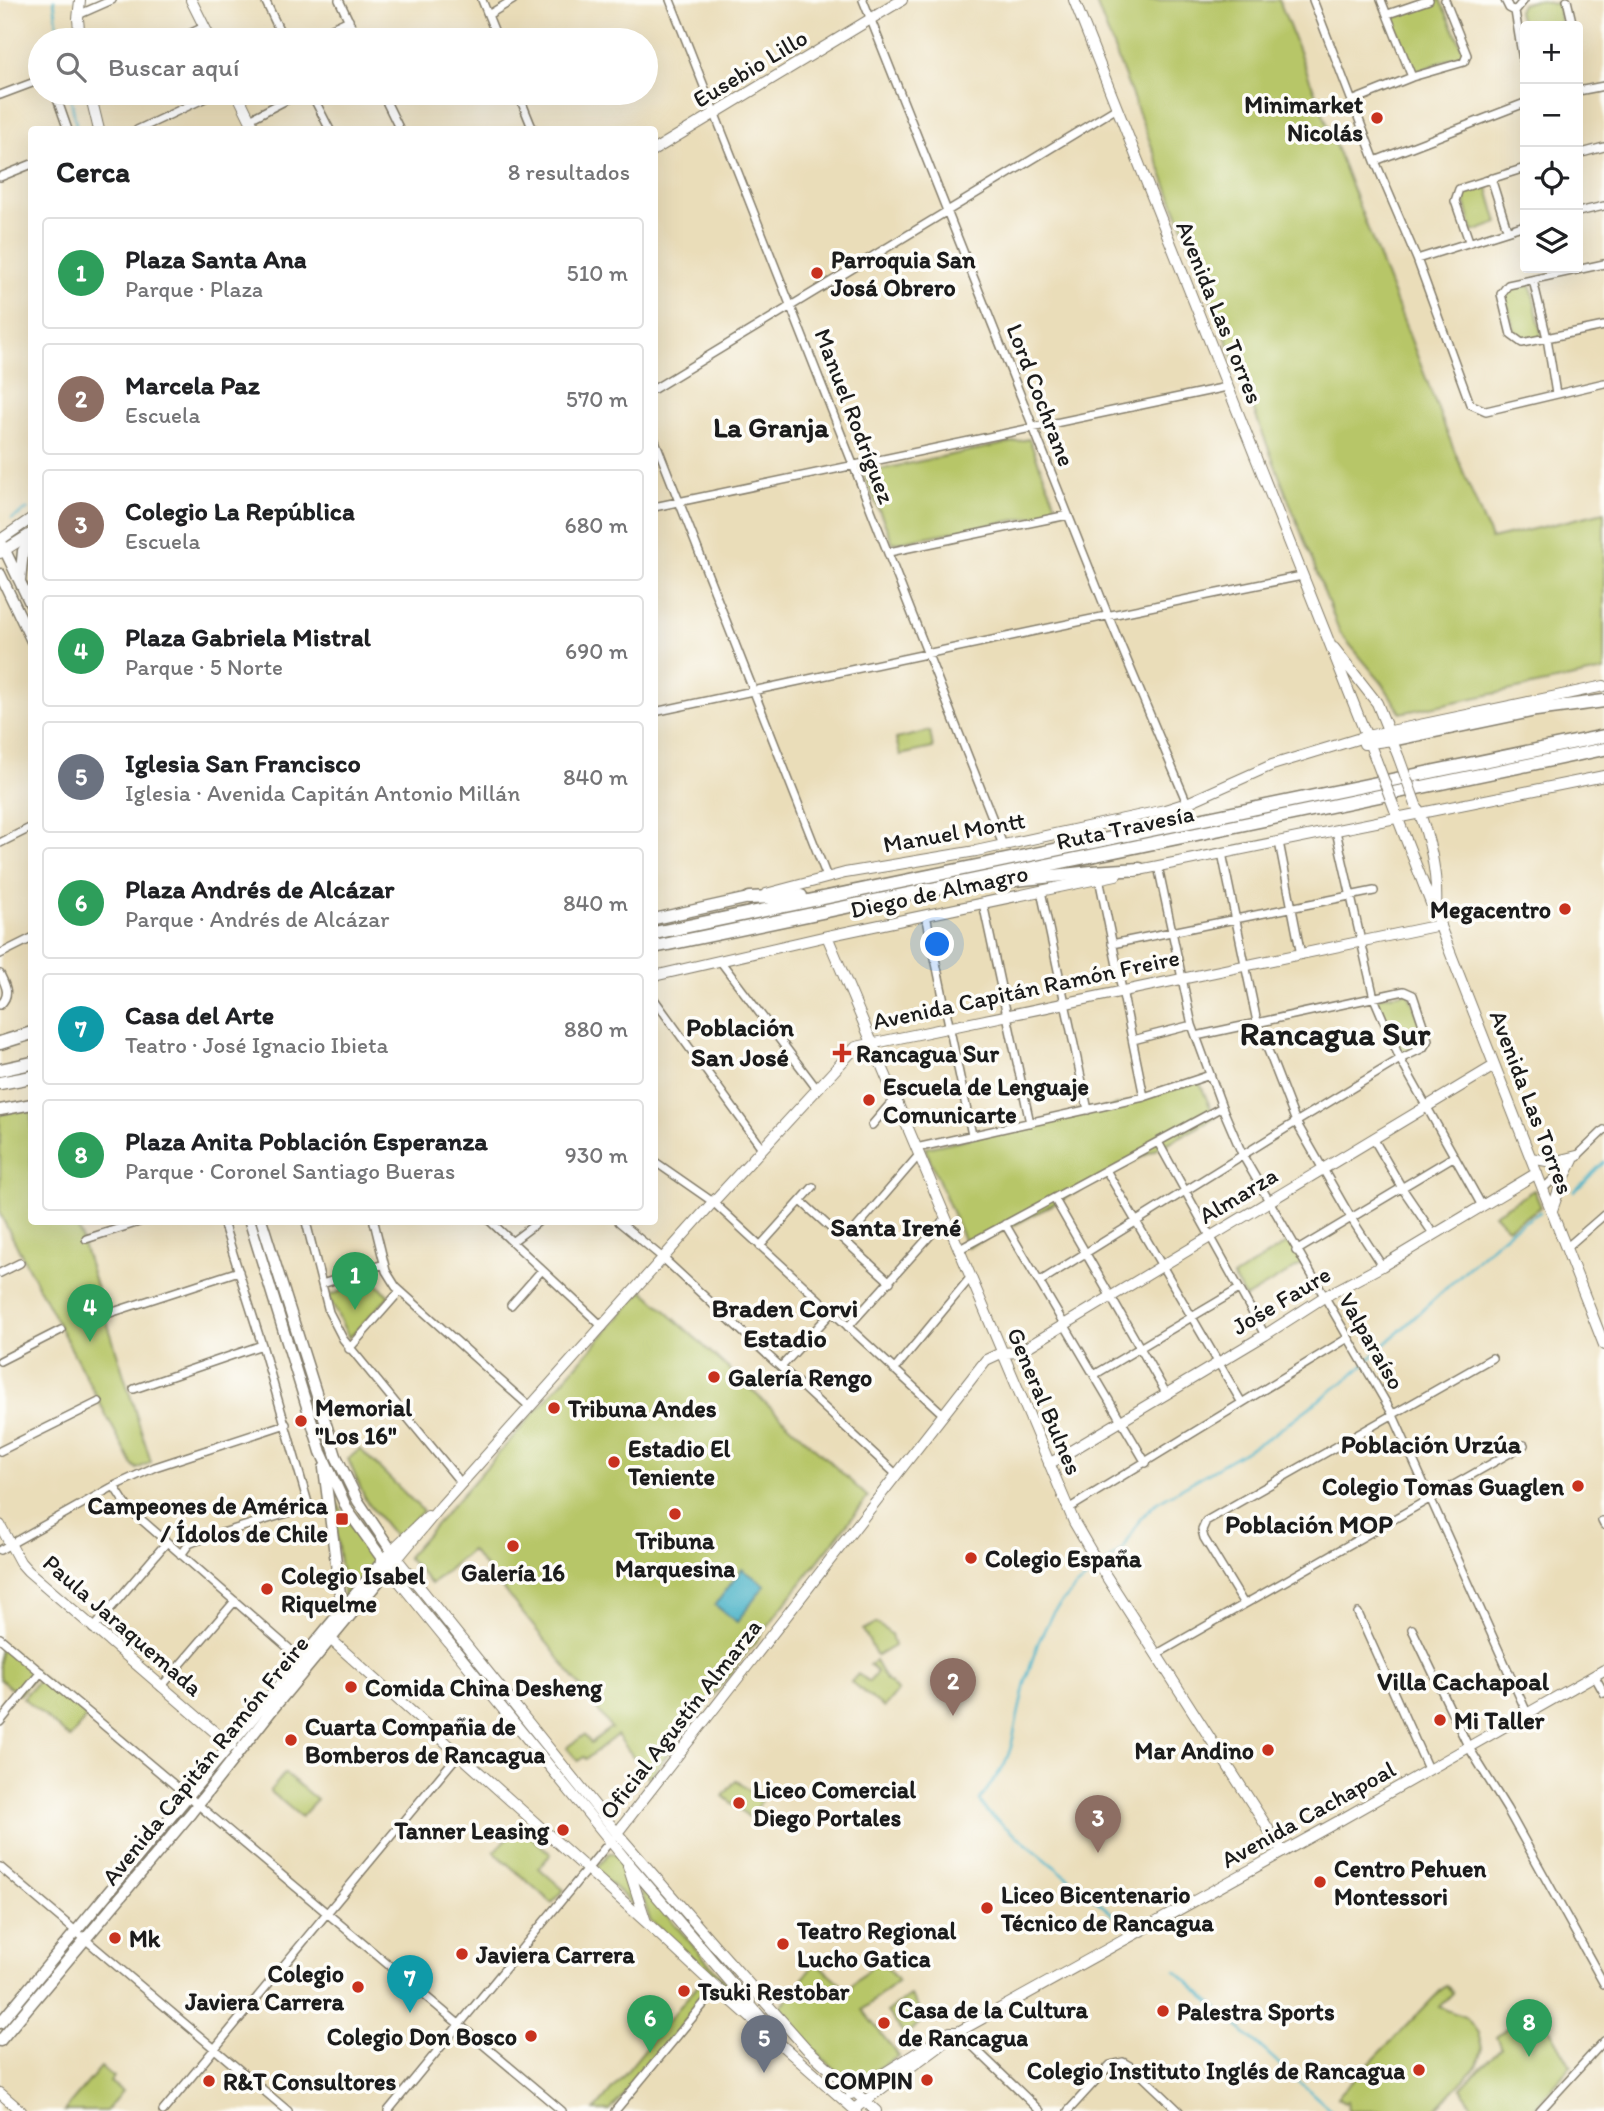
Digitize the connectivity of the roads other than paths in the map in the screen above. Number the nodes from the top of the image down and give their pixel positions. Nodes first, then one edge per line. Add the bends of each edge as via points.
1 (80, 0) edge
2 (112, 0) edge
3 (191, 0) edge
4 (265, 0) edge
5 (339, 0) edge
6 (482, 0) edge
7 (513, 0) edge
8 (670, 0) edge
9 (863, 0) edge
10 (902, 0) edge
11 (1073, 0) edge
12 (1313, 0) edge
13 (1381, 0) edge
14 (1429, 0) edge
15 (1445, 0) edge
16 (1505, 0) edge
17 (1524, 0) edge
18 (1567, 0) edge
19 (1515, 11) junction
20 (1388, 14) junction
21 (78, 15) junction
22 (488, 15) junction
23 (871, 19) junction
24 (349, 20) junction
25 (1572, 21) edge
26 (204, 27) edge
27 (79, 28) edge
28 (278, 28) edge
29 (332, 28) edge
30 (353, 28) edge
31 (493, 28) edge
32 (1520, 33) edge
33 (1412, 77) junction
34 (28, 84) edge
35 (1604, 86) edge
36 (1583, 90) edge
37 (0, 95) edge
38 (1352, 101) junction
39 (59, 105) edge
40 (93, 105) edge
41 (190, 105) edge
42 (243, 105) edge
43 (277, 105) edge
44 (317, 105) edge
45 (388, 105) edge
46 (523, 105) edge
47 (1520, 105) edge
48 (1117, 108) junction
49 (715, 114) junction
50 (250, 119) junction
51 (67, 126) edge
52 (98, 126) edge
53 (145, 126) edge
54 (253, 126) edge
55 (328, 126) edge
56 (398, 126) edge
57 (531, 126) edge
58 (1604, 147) edge
59 (658, 148) edge
60 (1583, 153) edge
61 (1375, 161) junction
62 (28, 166) edge
63 (1520, 169) edge
64 (0, 177) edge
65 (1492, 177) junction
66 (1604, 206) edge
67 (947, 211) junction
68 (1583, 211) edge
69 (1520, 226) edge
70 (1507, 229) junction
71 (1469, 241) junction
72 (1417, 259) junction
73 (1604, 264) edge
74 (1533, 280) junction
75 (792, 306) junction
76 (1604, 326) edge
77 (1547, 338) junction
78 (1604, 383) edge
79 (658, 386) edge
80 (1227, 387) junction
81 (1556, 394) junction
82 (1032, 428) junction
83 (658, 448) edge
84 (853, 464) junction
85 (679, 502) junction
86 (658, 506) edge
87 (1068, 515) junction
88 (28, 521) edge
89 (28, 536) edge
90 (28, 542) edge
91 (1, 546) edge
92 (889, 552) junction
93 (0, 574) edge
94 (1302, 576) junction
95 (20, 584) junction
96 (28, 599) edge
97 (1108, 615) junction
98 (28, 632) edge
99 (1327, 639) junction
100 (928, 656) junction
101 (1604, 686) edge
102 (754, 691) junction
103 (1604, 701) edge
104 (658, 711) edge
105 (1390, 735) junction
106 (1604, 736) edge
107 (1368, 740) junction
108 (1604, 749) edge
109 (1604, 776) edge
110 (1187, 803) junction
111 (1418, 810) junction
112 (1396, 814) junction
113 (28, 829) edge
114 (1336, 831) junction
115 (1279, 842) junction
116 (0, 843) edge
117 (1003, 845) junction
118 (1222, 853) junction
119 (1158, 866) junction
120 (1140, 869) junction
121 (827, 877) junction
122 (1099, 878) junction
123 (970, 881) junction
124 (1041, 891) junction
125 (1374, 891) dead end
126 (840, 894) junction
127 (1352, 895) junction
128 (749, 898) junction
129 (984, 903) junction
130 (1292, 909) junction
131 (1436, 914) junction
132 (926, 915) junction
133 (658, 918) edge
134 (1236, 921) junction
135 (1440, 925) junction
136 (658, 932) edge
137 (1173, 933) junction
138 (827, 936) junction
139 (28, 940) edge
140 (1362, 942) junction
141 (1112, 944) junction
142 (658, 946) edge
143 (0, 954) edge
144 (1301, 955) junction
145 (721, 962) junction
146 (1245, 966) junction
147 (0, 974) edge
148 (658, 975) edge
149 (1182, 979) junction
150 (1122, 991) junction
151 (1374, 998) junction
152 (1064, 1003) junction
153 (0, 1005) edge
154 (658, 1005) edge
155 (1007, 1014) junction
156 (1257, 1022) junction
157 (1192, 1025) junction
158 (949, 1027) junction
159 (28, 1034) edge
160 (1196, 1035) junction
161 (1133, 1040) junction
162 (0, 1043) edge
163 (871, 1043) junction
164 (1400, 1059) junction
165 (28, 1064) edge
166 (1494, 1066) junction
167 (0, 1070) edge
168 (1210, 1074) junction
169 (28, 1078) edge
170 (0, 1083) edge
171 (817, 1088) junction
172 (895, 1097) junction
173 (1144, 1097) junction
174 (28, 1105) edge
175 (1222, 1107) junction
176 (1425, 1107) junction
177 (0, 1110) edge
178 (1088, 1110) junction
179 (1296, 1122) junction
180 (1030, 1123) junction
181 (872, 1125) dead end
182 (1604, 1130) edge
183 (972, 1135) junction
184 (1373, 1138) junction
185 (1158, 1142) junction
186 (762, 1148) junction
187 (917, 1151) junction
188 (1243, 1157) junction
189 (1453, 1157) junction
190 (1531, 1158) junction
191 (1575, 1158) junction
192 (658, 1164) edge
193 (1323, 1168) junction
194 (1106, 1170) junction
195 (1537, 1173) junction
196 (813, 1187) dead end
197 (1402, 1188) junction
198 (1543, 1189) junction
199 (1186, 1192) junction
200 (1054, 1198) junction
201 (801, 1201) junction
202 (713, 1202) junction
203 (1267, 1202) junction
204 (1482, 1206) junction
205 (1552, 1210) junction
206 (1604, 1215) edge
207 (946, 1218) junction
208 (1351, 1218) junction
209 (1136, 1222) junction
210 (1005, 1224) junction
211 (130, 1225) edge
212 (224, 1225) edge
213 (251, 1225) edge
214 (263, 1225) edge
215 (307, 1225) edge
216 (375, 1225) edge
217 (494, 1225) edge
218 (534, 1225) edge
219 (623, 1225) edge
220 (1434, 1235) junction
221 (1210, 1236) junction
222 (86, 1239) dead end
223 (513, 1241) junction
224 (845, 1241) junction
225 (760, 1246) junction
226 (1566, 1248) junction
227 (958, 1250) junction
228 (1296, 1251) junction
229 (1085, 1254) junction
230 (663, 1258) junction
231 (20, 1263) dead end
232 (384, 1264) junction
233 (1161, 1265) junction
234 (1382, 1266) junction
235 (542, 1270) junction
236 (239, 1271) junction
237 (0, 1273) edge
238 (970, 1279) junction
239 (890, 1282) junction
240 (1039, 1282) junction
241 (322, 1284) junction
242 (1239, 1289) junction
243 (400, 1291) junction
244 (1109, 1296) junction
245 (1324, 1297) junction
246 (511, 1305) dead end
247 (832, 1312) junction
248 (110, 1313) dead end
249 (1191, 1317) junction
250 (1063, 1323) junction
251 (603, 1327) junction
252 (848, 1327) junction
253 (61, 1330) dead end
254 (1265, 1335) junction
255 (1348, 1338) junction
256 (262, 1345) junction
257 (1604, 1345) edge
258 (349, 1349) junction
259 (1139, 1349) junction
260 (1001, 1353) junction
261 (1492, 1358) dead end
262 (0, 1362) edge
263 (1219, 1362) junction
264 (781, 1367) junction
265 (894, 1370) junction
266 (1094, 1376) junction
267 (134, 1389) dead end
268 (1166, 1393) junction
269 (99, 1402) dead end
270 (1242, 1403) junction
271 (530, 1407) junction
272 (1392, 1413) junction
273 (944, 1415) junction
274 (1120, 1421) junction
275 (286, 1424) junction
276 (1524, 1445) dead end
277 (0, 1451) edge
278 (321, 1452) junction
279 (1146, 1463) junction
280 (1049, 1464) junction
281 (897, 1475) junction
282 (462, 1484) junction
283 (114, 1486) junction
284 (1430, 1499) junction
285 (1068, 1509) junction
286 (0, 1525) edge
287 (167, 1542) junction
288 (10, 1544) junction
289 (0, 1550) edge
290 (181, 1555) junction
291 (394, 1555) junction
292 (386, 1564) junction
293 (234, 1601) junction
294 (1244, 1604) junction
295 (347, 1611) junction
296 (1358, 1613) dead end
297 (93, 1629) junction
298 (1412, 1629) dead end
299 (326, 1636) junction
300 (0, 1638) edge
301 (1157, 1654) junction
302 (301, 1659) junction
303 (1604, 1670) edge
304 (41, 1672) junction
305 (1594, 1675) junction
306 (161, 1687) junction
307 (1604, 1693) edge
308 (1527, 1713) junction
309 (259, 1718) junction
310 (0, 1721) edge
311 (231, 1746) junction
312 (1468, 1746) junction
313 (458, 1755) junction
314 (1428, 1769) junction
315 (193, 1801) junction
316 (614, 1837) junction
317 (1283, 1852) junction
318 (625, 1859) junction
319 (586, 1870) junction
320 (2, 1871) edge
321 (326, 1913) junction
322 (646, 1922) junction
323 (81, 1935) junction
324 (1604, 1984) edge
325 (716, 1988) junction
326 (0, 2023) edge
327 (459, 2025) junction
328 (958, 2032) junction
329 (0, 2041) edge
330 (1604, 2041) edge
331 (215, 2049) junction
332 (792, 2053) junction
333 (854, 2092) junction
334 (0, 2093) edge
335 (842, 2099) junction
336 (864, 2100) junction
337 (855, 2110) edge
338 (22, 2111) edge
339 (163, 2111) edge
340 (289, 2111) edge
341 (388, 2111) edge
342 (562, 2111) edge
343 (615, 2111) edge
344 (876, 2111) edge
345 (1040, 2111) edge
346 (1068, 2111) edge
347 (1179, 2111) edge
348 (1540, 2111) edge

1 - 21 main road
2 - 21 street
3 - 26 main road
4 - 28 street
5 - 24 street
6 - 22 street
7 - 22 street
8 - 49 street, Manuel Rodríguez
9 - 23 street, Lord Cochrane
10 - 23 main road, Eusebio Lillo
11 - 48 main road, Avenida Las Torres
12 - 38 street
13 - 20 street
14 - 20 street
15 - 33 street via 1467,55 1464,62
16 - 19 street
17 - 19 street
18 - 25 street
19 - 32 street
20 - 33 street
21 - 27 main road
22 - 31 street
23 - 49 main road, Eusebio Lillo
23 - 67 street, Lord Cochrane
24 - 29 street
24 - 30 street
33 - 38 street
34 - 37 street
35 - 36 street
38 - 61 street
39 - 51 street
40 - 52 main road
41 - 53 street
42 - 50 main road
43 - 50 street
44 - 55 street
45 - 56 street
46 - 57 street
47 - 61 street
48 - 67 street
48 - 80 main road, Avenida Las Torres
49 - 59 main road, Eusebio Lillo
49 - 75 street, Manuel Rodríguez
50 - 54 main road
58 - 60 street
61 - 72 street
62 - 64 street
63 - 65 street
65 - 70 street
65 - 71 street via 1459,189 1456,195
66 - 68 street
67 - 75 street
67 - 82 street, Lord Cochrane
69 - 70 street
70 - 71 street
71 - 72 street
72 - 81 street via 1471,404 1486,411
73 - 74 street
74 - 77 street
74 - 77 street via 1508,285 1501,294 1503,305 1517,341
75 - 79 street
75 - 84 street, Manuel Rodríguez
76 - 77 street
77 - 81 street
78 - 81 street
80 - 82 street
80 - 94 main road, Avenida Las Torres
82 - 84 street
82 - 87 street, Lord Cochrane
83 - 85 street
84 - 85 street
84 - 92 street, Manuel Rodríguez
85 - 86 street
85 - 102 street
87 - 92 street
87 - 97 street, Lord Cochrane
88 - 91 main road
89 - 91 main road
90 - 95 main road
91 - 95 main road
92 - 100 street, Manuel Rodríguez
93 - 98 main road
94 - 97 street
94 - 99 main road, Avenida Las Torres
95 - 96 main road
97 - 100 street
97 - 110 street, Lord Cochrane
99 - 105 main road, Avenida Las Torres via 1377,703
99 - 107 main road, Avenida Las Torres
100 - 102 street
100 - 117 street, Manuel Rodríguez
101 - 105 main road, Manuel Montt
102 - 104 street
102 - 121 street
103 - 105 highway
105 - 107 main road, Manuel Montt
105 - 111 main road, Avenida Las Torres, bridge
106 - 126 highway, Ruta Travesía
107 - 110 main road, Manuel Montt via 1272,765
107 - 112 main road, Avenida Las Torres, bridge
108 - 123 highway, Ruta Travesía
109 - 111 main road, Diego de Almagro
110 - 117 main road, Manuel Montt
111 - 112 main road, Diego de Almagro
111 - 131 main road, Avenida Las Torres via 1433,854
112 - 114 main road, Diego de Almagro
112 - 131 main road, Avenida Las Torres
113 - 116 street
114 - 115 main road, Diego de Almagro
114 - 127 street
115 - 118 main road, Diego de Almagro
115 - 130 street
117 - 121 main road, Manuel Montt
118 - 119 main road, Diego de Almagro
118 - 134 street
119 - 120 main road, Diego de Almagro
119 - 137 street, Valparaíso
120 - 122 main road, Diego de Almagro
120 - 123 highway
121 - 128 main road, Manuel Montt
122 - 124 main road, Diego de Almagro
122 - 141 street
123 - 142 highway, Ruta Travesía
124 - 129 main road, Diego de Almagro
124 - 152 street
125 - 127 street
126 - 128 highway
126 - 136 highway, Ruta Travesía
127 - 130 street
127 - 140 street
128 - 133 main road, Manuel Montt
129 - 132 main road, Diego de Almagro
129 - 155 street
130 - 134 street
130 - 144 street
131 - 135 main road, Avenida Las Torres
132 - 138 main road, Diego de Almagro
132 - 158 street
134 - 137 street
134 - 146 street
135 - 140 main road, Avenida Capitán Ramón Freire
135 - 166 main road, Avenida Las Torres
137 - 141 street
137 - 149 street, Valparaíso
138 - 145 main road, Diego de Almagro
138 - 163 main road, General Bulnes
139 - 143 street
140 - 144 main road, Avenida Capitán Ramón Freire
140 - 151 street
141 - 150 street
144 - 146 main road, Avenida Capitán Ramón Freire
145 - 148 main road, Diego de Almagro
145 - 171 street
146 - 149 main road, Avenida Capitán Ramón Freire
146 - 156 street
147 - 153 street via 7,991
149 - 150 main road, Avenida Capitán Ramón Freire
149 - 157 street, Valparaíso
150 - 152 main road, Avenida Capitán Ramón Freire
150 - 161 street
151 - 156 street
151 - 164 street
151 - 164 street via 1413,995 1428,1040 1423,1048
152 - 155 main road, Avenida Capitán Ramón Freire
152 - 178 street
154 - 186 street
155 - 158 main road, Avenida Capitán Ramón Freire
155 - 180 street
156 - 160 street
156 - 179 street
157 - 160 street, Valparaíso
157 - 161 street
158 - 163 main road, Avenida Capitán Ramón Freire
158 - 183 street
159 - 162 highway
160 - 168 street, Valparaíso
161 - 173 street
163 - 171 main road, Avenida Capitán Ramón Freire via 852,1049
163 - 172 main road, General Bulnes
164 - 176 street
164 - 179 street
165 - 167 highway
166 - 176 main road, Almarza
166 - 190 main road, Avenida Las Torres
168 - 173 street
168 - 175 street, Valparaíso
169 - 170 highway
171 - 186 main road, Avenida Capitán Ramón Freire
172 - 181 street
172 - 187 main road, General Bulnes
173 - 178 street
174 - 177 main road
175 - 185 street
175 - 188 street, Valparaíso
176 - 184 main road, Almarza
176 - 189 street
178 - 180 street
179 - 188 street
179 - 193 street
180 - 183 street
182 - 191 street
183 - 187 street
184 - 193 main road, Almarza
184 - 197 street
185 - 194 street
185 - 199 street
186 - 202 main road, Avenida Capitán Ramón Freire
187 - 207 main road, General Bulnes
187 - 224 street
188 - 199 street
188 - 203 street, Valparaíso
189 - 197 street
189 - 204 street
190 - 191 main road via 1552,1162
190 - 195 main road, Avenida Las Torres
191 - 198 street
191 - 205 main road
192 - 202 street
193 - 203 main road, Almarza
193 - 208 street
194 - 200 street
194 - 209 street
195 - 198 main road, Avenida Las Torres
195 - 204 main road, Jośe Faure
196 - 201 street
197 - 208 street
197 - 220 street
198 - 205 main road, Avenida Las Torres
199 - 209 street
199 - 221 street
200 - 210 street
200 - 229 street
201 - 224 street
201 - 225 street
202 - 225 street
202 - 230 main road, Avenida Capitán Ramón Freire
203 - 221 main road, Almarza
203 - 228 street, Valparaíso
204 - 220 main road, Jośe Faure
205 - 226 main road, Avenida Las Torres
206 - 226 street
207 - 227 main road, General Bulnes
207 - 239 street
208 - 228 street
208 - 234 street
209 - 229 street
209 - 233 street
210 - 227 street
210 - 240 street
211 - 222 street
212 - 236 street
213 - 278 main road
214 - 291 main road via 336,1456 358,1501
215 - 241 street
216 - 232 street
217 - 223 street
218 - 223 street
219 - 230 street
220 - 234 main road, Jośe Faure
221 - 233 main road, Almarza
221 - 242 street
223 - 235 street
224 - 239 street
225 - 247 street
226 - 257 main road, Avenida Las Torres
227 - 238 main road, General Bulnes
228 - 245 street, Valparaíso
229 - 240 street
229 - 244 street
230 - 251 main road, Avenida Capitán Ramón Freire
230 - 264 street
231 - 237 street
232 - 241 street
232 - 243 street
233 - 244 main road, Almarza
233 - 249 street
234 - 245 main road, Jośe Faure
235 - 246 street
235 - 251 street
236 - 248 street
236 - 256 street
238 - 260 main road, General Bulnes
238 - 265 street
239 - 252 street
240 - 250 street
241 - 258 street via 332,1321
242 - 249 street
242 - 254 street
243 - 258 street
243 - 271 street
244 - 250 main road, Almarza
244 - 259 street
245 - 254 main road, Jośe Faure
245 - 255 street, Valparaíso
247 - 252 street
247 - 264 street
249 - 259 street
249 - 263 street
250 - 260 main road, Almarza via 1019,1352
250 - 266 street
251 - 271 main road, Avenida Capitán Ramón Freire
252 - 265 street
253 - 262 street
254 - 263 main road, Jośe Faure
255 - 270 street
255 - 272 street, Valparaíso
256 - 267 street
256 - 275 street
258 - 282 street
259 - 266 street
259 - 268 street
260 - 273 main road, Oficial Agustín Almarza via 986,1360
260 - 280 main road, General Bulnes
261 - 272 street
263 - 268 main road, Jośe Faure
263 - 270 street
264 - 281 street
265 - 273 street
266 - 274 street
268 - 274 main road, Jośe Faure
269 - 277 street
270 - 279 street
271 - 282 main road, Avenida Capitán Ramón Freire
272 - 284 street, Valparaíso
272 - 294 street via 1206,1521 1204,1538
273 - 281 main road, Oficial Agustín Almarza
274 - 279 street
274 - 280 main road, Jośe Faure
275 - 283 street via 155,1467
275 - 290 street via 307,1505 196,1541
276 - 284 street
278 - 292 main road via 348,1511
278 - 295 main road
279 - 285 street
280 - 285 main road, General Bulnes
281 - 316 main road, Oficial Agustín Almarza
282 - 291 main road, Avenida Capitán Ramón Freire
283 - 287 street via 128,1508
283 - 288 street
284 - 294 street
284 - 308 street, Valparaíso
285 - 301 main road, General Bulnes
286 - 288 main road, Paula Jaraquemada
287 - 290 street
287 - 297 street
288 - 289 street
288 - 297 main road, Paula Jaraquemada via 28,1571
290 - 293 street
291 - 292 main road, Avenida Capitán Ramón Freire
291 - 316 main road
292 - 295 main road, Avenida Capitán Ramón Freire
292 - 316 main road
293 - 302 street
293 - 306 street
294 - 301 street
295 - 299 main road, Avenida Capitán Ramón Freire
296 - 314 street
297 - 306 main road, Paula Jaraquemada
298 - 312 street
299 - 302 main road, Avenida Capitán Ramón Freire
299 - 309 main road, Avenida Capitán Ramón Freire
299 - 313 main road
300 - 304 street
301 - 317 main road, General Bulnes
302 - 309 main road, Avenida Capitán Ramón Freire
303 - 305 main road, Avenida Cachapoal
304 - 310 street
304 - 315 street
305 - 307 street
305 - 308 main road, Avenida Cachapoal
306 - 311 main road, Paula Jaraquemada
308 - 312 main road, Avenida Cachapoal
309 - 311 main road, Avenida Capitán Ramón Freire
309 - 315 main road, Avenida Capitán Ramón Freire
311 - 315 main road, Avenida Capitán Ramón Freire
312 - 314 main road, Avenida Cachapoal
312 - 324 street
313 - 319 main road
313 - 321 street
314 - 317 main road, Avenida Cachapoal
315 - 321 street
315 - 323 main road, Avenida Capitán Ramón Freire
316 - 318 main road
316 - 319 street, Oficial Agustín Almarza
316 - 333 main road via 806,2048
317 - 328 main road, Avenida Cachapoal
318 - 322 main road
318 - 332 main road
319 - 322 main road
319 - 327 street, Oficial Agustín Almarza
320 - 323 street
321 - 327 street
321 - 331 street
322 - 325 main road
323 - 326 main road, Avenida Capitán Ramón Freire
323 - 329 main road, Avenida Capitán Ramón Freire
323 - 331 street
325 - 332 main road
325 - 343 street
327 - 341 street, Oficial Agustín Almarza
327 - 342 street
328 - 333 main road, Avenida Cachapoal via 950,2032
328 - 336 main road, Avenida Cachapoal
328 - 345 street
330 - 348 street
331 - 339 street
331 - 340 street
332 - 335 main road
333 - 335 main road, Avenida Cachapoal
333 - 336 main road
334 - 338 main road
335 - 337 main road
336 - 337 main road, Avenida Cachapoal
336 - 344 main road
346 - 347 street via 1110,2065 1123,2062

